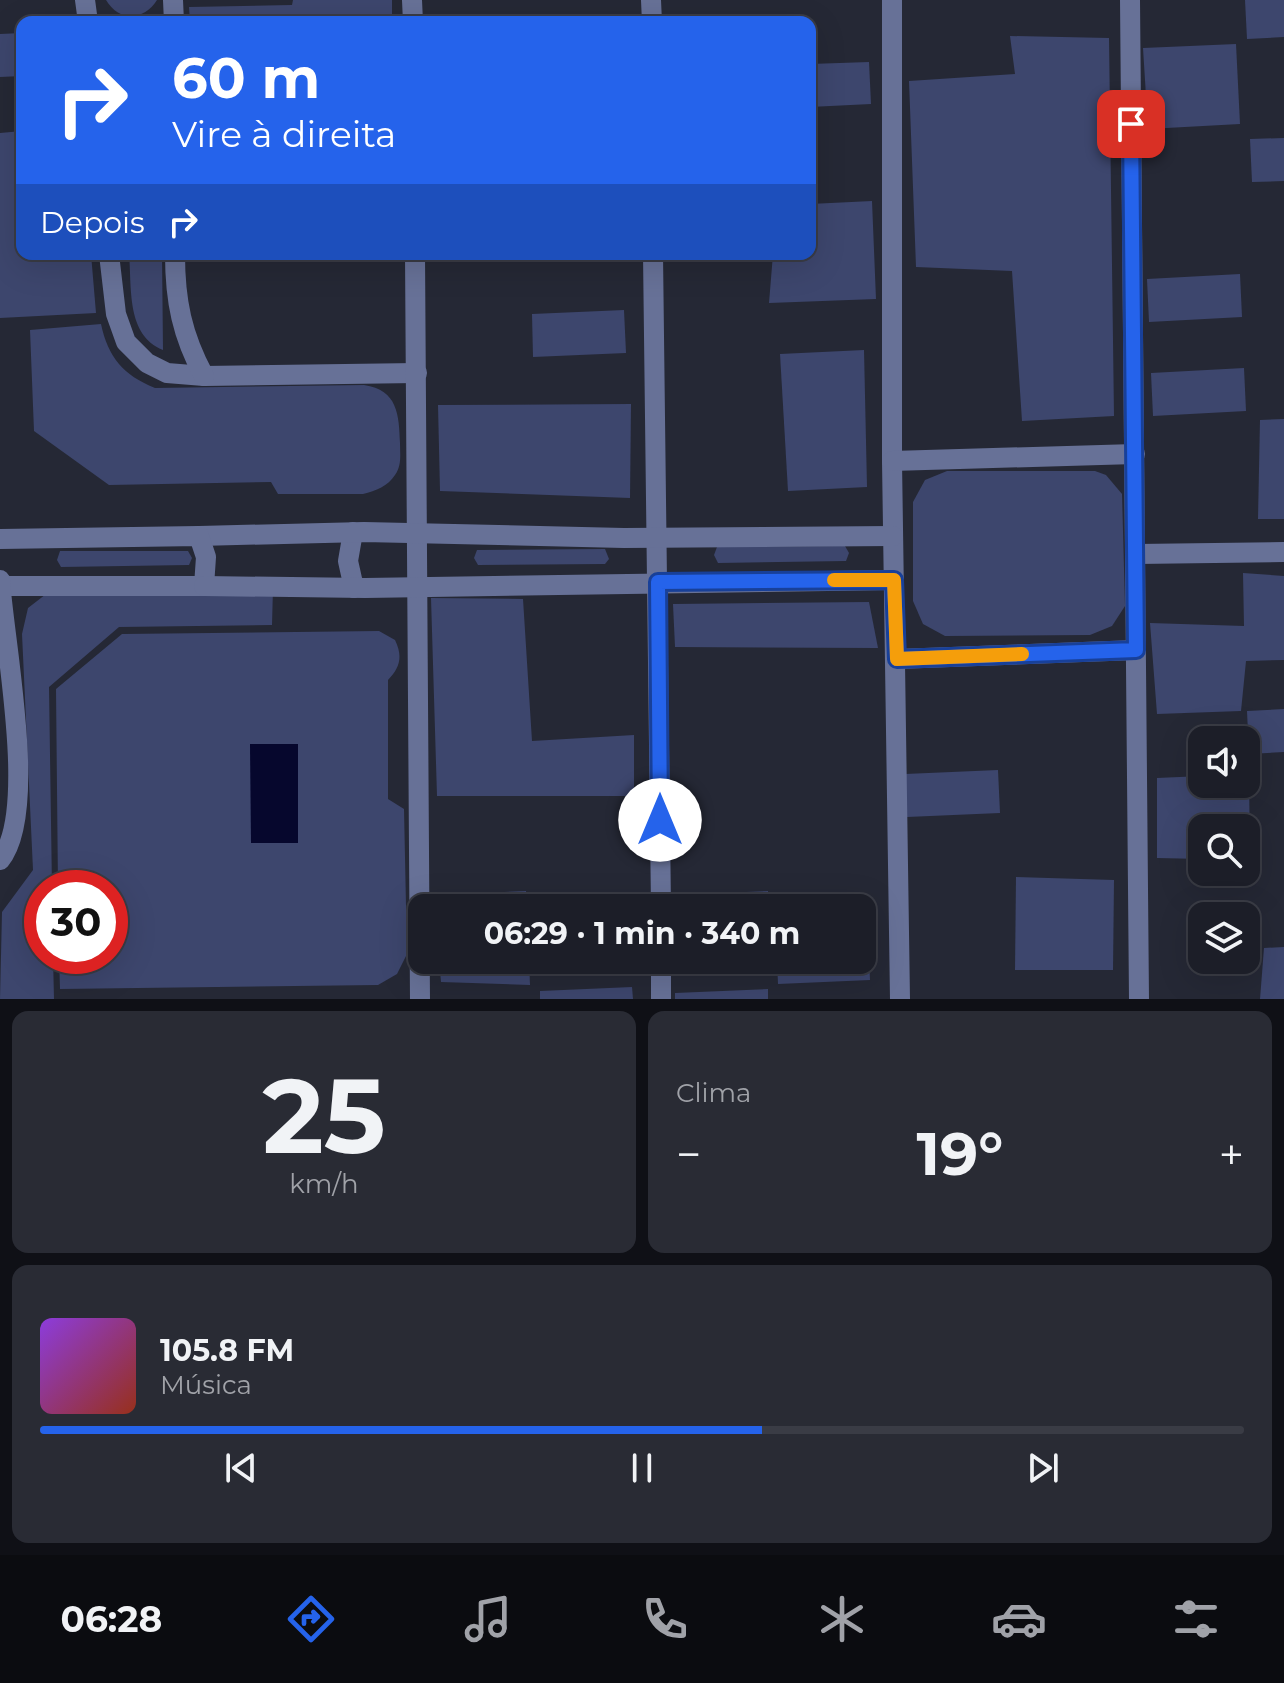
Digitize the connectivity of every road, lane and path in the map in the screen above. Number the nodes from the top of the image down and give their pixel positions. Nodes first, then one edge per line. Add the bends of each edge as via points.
1 (892, 0) edge
2 (1130, 0) edge
3 (110, 260) edge
4 (175, 260) edge
5 (415, 260) edge
6 (653, 260) edge
7 (417, 373) junction
8 (204, 376) junction
9 (1135, 454) junction
10 (892, 461) junction
11 (353, 532) junction
12 (417, 533) junction
13 (199, 536) junction
14 (893, 536) junction
15 (656, 537) junction
16 (0, 539) edge
17 (1284, 552) edge
18 (1137, 554) junction
19 (0, 580) edge
20 (894, 580) junction
21 (658, 582) junction
22 (0, 586) edge
23 (204, 586) junction
24 (418, 586) junction
25 (354, 588) junction
26 (1136, 650) junction
27 (897, 659) junction
28 (0, 860) edge
29 (661, 894) edge
30 (661, 974) edge
31 (420, 999) edge
32 (661, 999) edge
33 (900, 999) edge
34 (1139, 999) edge

1 - 10 street
2 - 9 street
3 - 8 street via 116,314 126,342 147,363 167,373
4 - 8 street via 178,317
5 - 7 street
6 - 15 street
7 - 8 street
7 - 12 street
9 - 10 street
9 - 18 street
10 - 14 street
11 - 12 street
11 - 13 street
11 - 25 street via 348,561
12 - 15 street
12 - 24 street
13 - 16 street
13 - 23 street via 206,557
14 - 15 street
14 - 20 street
15 - 21 street
17 - 18 street
18 - 26 street
19 - 22 street
20 - 21 street
20 - 27 street
21 - 24 street
21 - 29 street
22 - 23 street
22 - 28 street via 19,778 15,834
23 - 25 street
24 - 25 street
24 - 31 street
26 - 27 street
26 - 34 street
27 - 33 street
30 - 32 street

